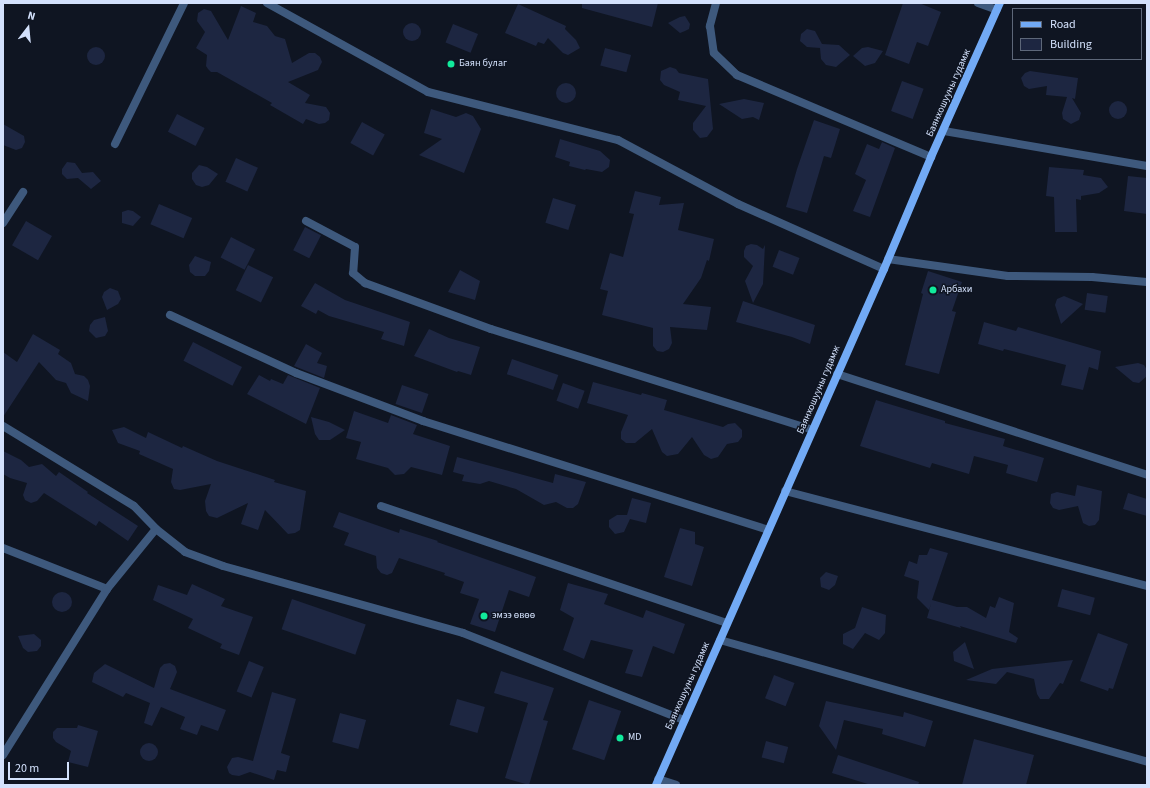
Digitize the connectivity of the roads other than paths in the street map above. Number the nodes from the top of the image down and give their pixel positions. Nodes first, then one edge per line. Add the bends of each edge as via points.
1 (184, 3) edge
2 (267, 3) edge
3 (716, 3) edge
4 (978, 3) edge
5 (999, 6) edge
6 (944, 131) junction
7 (115, 144) dead end
8 (931, 157) junction
9 (1147, 166) edge
10 (23, 192) dead end
11 (306, 222) dead end
12 (3, 223) edge
13 (888, 259) junction
14 (884, 269) junction
15 (1147, 282) edge
16 (170, 315) dead end
17 (837, 374) junction
18 (3, 426) edge
19 (813, 430) junction
20 (1147, 475) edge
21 (785, 491) junction
22 (381, 506) dead end
23 (156, 529) junction
24 (768, 530) junction
25 (3, 548) edge
26 (1147, 586) edge
27 (107, 589) junction
28 (727, 623) junction
29 (720, 640) junction
30 (684, 720) junction
31 (3, 755) edge
32 (1147, 762) edge
33 (657, 782) edge
34 (676, 785) edge

1 - 7 street
2 - 14 street via 428,92 618,140 738,204
3 - 8 street via 710,26 714,52 737,75
4 - 5 street
5 - 6 main road, Баянхошууны гудамж
6 - 8 main road, Баянхошууны гудамж
6 - 9 street
8 - 13 main road, Баянхошууны гудамж
10 - 12 street
11 - 19 street via 355,247 353,273 365,283 491,329
13 - 14 main road, Баянхошууны гудамж
13 - 15 street via 1008,276 1092,277
14 - 17 main road, Баянхошууны гудамж
16 - 24 street via 296,373 423,421
17 - 19 main road, Баянхошууны гудамж
17 - 20 street
18 - 23 street via 134,506
19 - 21 main road, Баянхошууны гудамж
21 - 24 main road, Баянхошууны гудамж
21 - 26 street
22 - 28 street
23 - 27 street
23 - 30 street via 185,552 223,566 463,633
24 - 28 main road, Баянхошууны гудамж
25 - 27 street
27 - 31 street
28 - 29 main road, Баянхошууны гудамж
29 - 30 main road, Баянхошууны гудамж
29 - 32 street
30 - 33 main road, Баянхошууны гудамж
33 - 34 street

